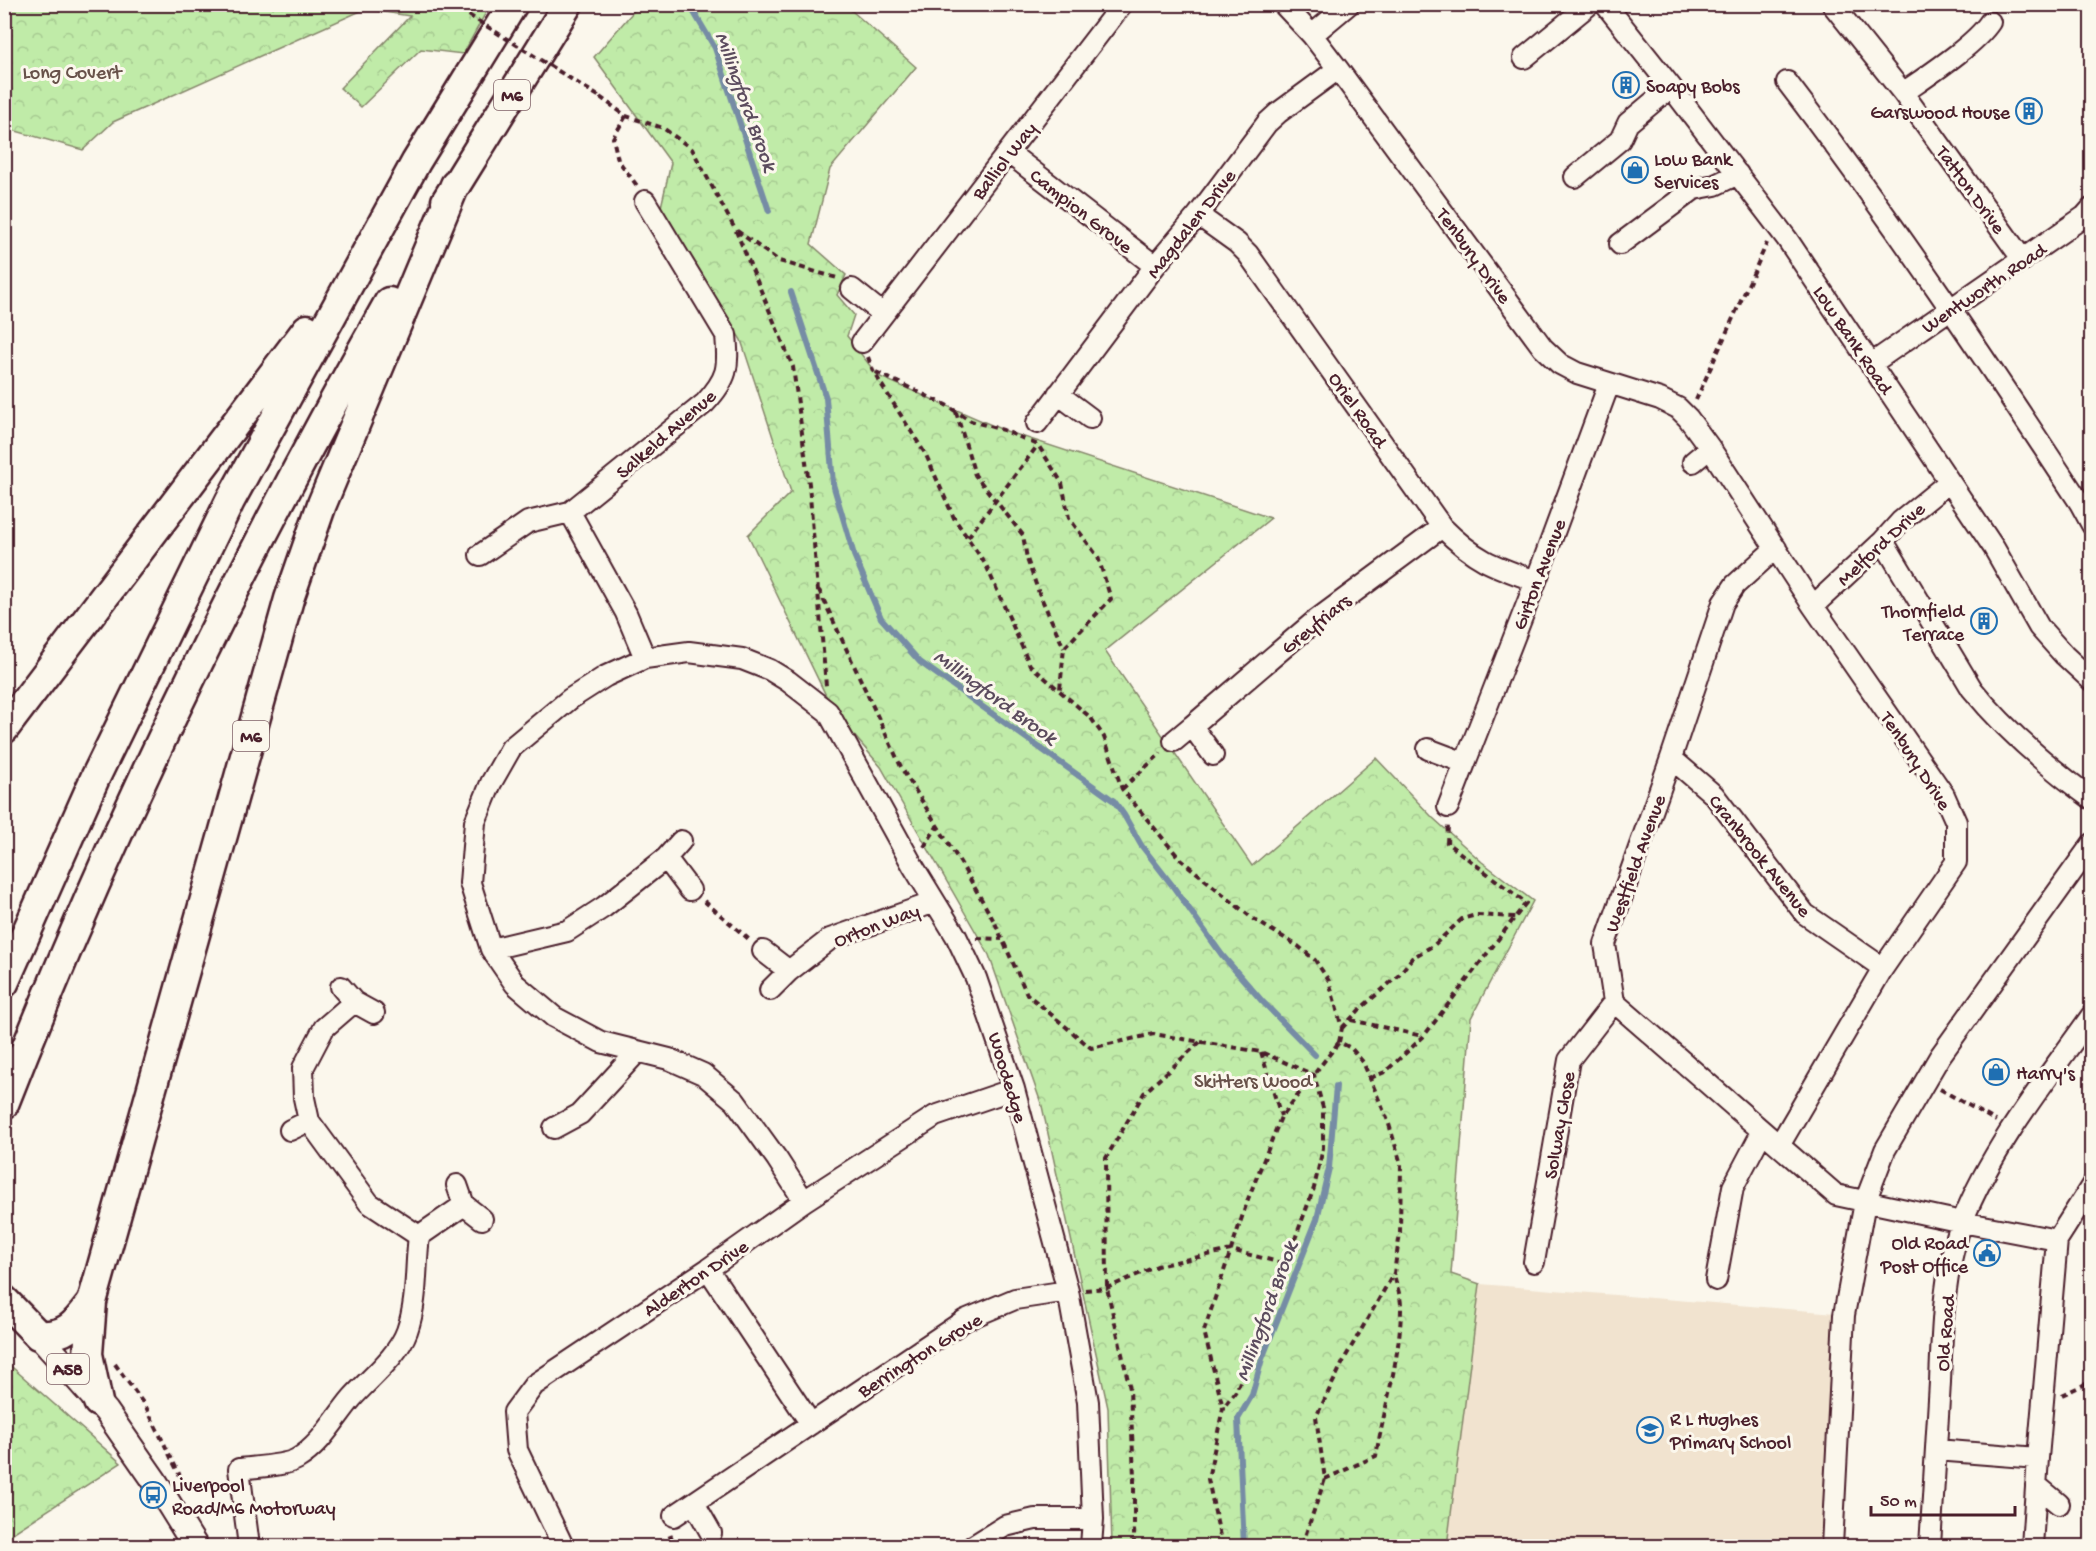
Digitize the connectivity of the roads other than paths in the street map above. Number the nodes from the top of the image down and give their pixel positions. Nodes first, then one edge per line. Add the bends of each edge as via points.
1 (513, 4) edge
2 (568, 4) edge
3 (1283, 4) edge
4 (1349, 4) edge
5 (1590, 4) edge
6 (1605, 4) edge
7 (1832, 4) edge
8 (1120, 5) edge
9 (1990, 22) dead end
10 (1312, 35) junction
11 (1524, 58) dead end
12 (1338, 69) junction
13 (1787, 82) dead end
14 (1671, 87) junction
15 (1903, 93) junction
16 (1009, 153) junction
17 (1738, 174) junction
18 (1575, 177) dead end
19 (455, 185) junction
20 (645, 212) road end
21 (1198, 214) junction
22 (2089, 216) edge
23 (1620, 244) dead end
24 (364, 255) junction
25 (2023, 260) junction
26 (1155, 266) junction
27 (852, 289) road end
28 (1952, 308) junction
29 (883, 314) junction
30 (862, 342) road end
31 (1871, 364) junction
32 (1609, 384) junction
33 (1058, 394) junction
34 (1090, 418) dead end
35 (1037, 423) road end
36 (1710, 448) junction
37 (1693, 462) dead end
38 (1949, 483) junction
39 (570, 512) junction
40 (2091, 525) edge
41 (1442, 527) junction
42 (1883, 541) junction
43 (1776, 548) junction
44 (480, 555) dead end
45 (1536, 581) junction
46 (1813, 606) junction
47 (645, 658) junction
48 (2091, 681) edge
49 (1192, 726) junction
50 (4, 729) edge
51 (1174, 741) road end
52 (1428, 749) dead end
53 (1214, 755) dead end
54 (1671, 758) junction
55 (1465, 763) junction
56 (2091, 799) edge
57 (1448, 807) road end
58 (681, 842) dead end
59 (2091, 844) edge
60 (666, 858) junction
61 (690, 890) road end
62 (935, 902) junction
63 (491, 949) junction
64 (763, 951) road end
65 (1883, 968) junction
66 (789, 971) junction
67 (4, 983) edge
68 (341, 987) dead end
69 (770, 990) dead end
70 (354, 1002) junction
71 (1614, 1002) junction
72 (374, 1013) dead end
73 (2091, 1015) edge
74 (638, 1051) junction
75 (1014, 1089) junction
76 (4, 1104) edge
77 (309, 1121) junction
78 (554, 1128) dead end
79 (290, 1130) dead end
80 (1762, 1132) junction
81 (1780, 1144) junction
82 (457, 1185) dead end
83 (2091, 1185) edge
84 (804, 1202) junction
85 (1865, 1202) junction
86 (464, 1205) junction
87 (482, 1219) dead end
88 (1962, 1222) junction
89 (419, 1236) junction
90 (2057, 1240) junction
91 (1534, 1262) dead end
92 (708, 1269) junction
93 (1716, 1280) dead end
94 (1068, 1291) junction
95 (4, 1300) edge
96 (92, 1302) junction
97 (38, 1335) junction
98 (98, 1402) junction
99 (811, 1424) junction
100 (1936, 1449) junction
101 (2038, 1458) junction
102 (2036, 1485) junction
103 (694, 1503) junction
104 (2059, 1504) dead end
105 (674, 1516) dead end
106 (1093, 1519) junction
107 (711, 1533) dead end
108 (188, 1544) edge
109 (249, 1546) edge
110 (563, 1546) edge
111 (973, 1546) edge
112 (1091, 1546) edge
113 (1832, 1546) edge
114 (1930, 1546) edge
115 (2032, 1546) edge

1 - 24 highway, M6
2 - 19 highway, M6
3 - 10 street, Tenbury Drive
4 - 10 street
5 - 11 street
6 - 14 street, Low Bank Road
7 - 15 street, Tatton Drive
8 - 16 street, Balliol Way
9 - 15 street via 1961,50
10 - 12 street, Tenbury Drive
12 - 21 street, Magdalen Drive via 1267,123
12 - 32 street, Tenbury Drive via 1543,348 1560,364
13 - 28 street
14 - 17 street, Low Bank Road
14 - 18 street via 1628,123 1620,140
15 - 25 street, Tatton Drive
16 - 26 street, Campion Grove
16 - 29 street, Balliol Way
17 - 23 street via 1694,189
17 - 31 street, Low Bank Road
19 - 76 highway, M6 via 327,411 168,724
19 - 96 highway, M6 via 330,483 289,599
20 - 39 street, Salkeld Avenue via 726,335 729,360 720,387 705,403
21 - 26 street, Magdalen Drive
21 - 41 street, Oriel Road via 1254,261
22 - 25 street, Wentworth Road
24 - 50 highway, M6
24 - 67 highway, M6 via 230,501 95,778
25 - 28 street, Wentworth Road
26 - 33 street, Magdalen Drive
27 - 29 street
28 - 31 street, Wentworth Road
28 - 40 street
29 - 30 street, Balliol Way
31 - 38 street, Low Bank Road
32 - 36 street, Tenbury Drive via 1678,408
32 - 45 street, Girton Avenue
33 - 34 street
33 - 35 street, Magdalen Drive
36 - 37 street
36 - 43 street, Tenbury Drive
38 - 42 street, Melford Drive via 1900,521
38 - 48 street, Low Bank Road via 1994,548 2039,627
39 - 44 street, Salkeld Avenue via 528,522
39 - 47 street via 626,613
41 - 45 street, Oriel Road via 1474,556
41 - 49 street, Greyfriars via 1315,621
42 - 46 street, Melford Drive
42 - 56 street via 1977,695 2031,751
43 - 46 street, Tenbury Drive
43 - 54 street, Westfield Avenue via 1735,585 1723,603
45 - 55 street, Girton Avenue
46 - 65 street, Tenbury Drive via 1944,795 1956,822 1956,862
47 - 62 street, Woodedge via 689,652 742,658 788,681 828,712
47 - 63 street, Woodedge via 570,699 511,748 491,783 475,822 470,883
49 - 51 street, Greyfriars
49 - 53 street
52 - 55 street
54 - 65 street, Cranbrook Avenue via 1714,795 1805,914
54 - 71 street, Westfield Avenue via 1605,944
55 - 57 street, Girton Avenue
58 - 60 street
59 - 85 street via 1940,1056 1885,1150
60 - 61 street
60 - 63 street via 567,931
62 - 66 street, Orton Way via 831,939
62 - 75 street, Woodedge via 976,978
63 - 74 street, Woodedge via 515,984 554,1017 601,1042
64 - 66 street
65 - 81 street, Tenbury Drive
66 - 69 street, Orton Way
68 - 70 street
70 - 72 street
70 - 77 street via 324,1028 303,1068
71 - 80 street
71 - 91 street, Solway Close via 1569,1060
73 - 88 street, Old Road via 1989,1166
74 - 78 street via 580,1114
74 - 84 street, Woodedge via 703,1074 735,1101
75 - 84 street, Alderton Drive via 935,1116
75 - 94 street, Woodedge
77 - 79 street
77 - 89 street via 369,1203
80 - 81 street
80 - 93 street via 1732,1187
81 - 85 street via 1836,1195
82 - 86 street
83 - 90 street
84 - 92 street, Alderton Drive
85 - 88 street
85 - 113 street via 1844,1315
86 - 87 street
86 - 89 street
88 - 90 street
88 - 100 street, Old Road via 1946,1297
89 - 109 street via 414,1304 406,1333 382,1369 296,1460 239,1469
90 - 101 street
92 - 99 street
92 - 110 street, Alderton Drive via 534,1385 514,1412 517,1449
94 - 99 street, Berrington Grove via 1015,1299 965,1320
94 - 106 street, Woodedge via 1088,1402
95 - 97 highway, A58
96 - 97 highway, M6 via 65,1330 52,1336
96 - 98 highway via 88,1354
97 - 98 main road, A58
98 - 108 main road, A58 via 154,1480
99 - 103 street, Berrington Grove
100 - 101 street
100 - 114 street, Old Road
101 - 102 street
102 - 104 street
102 - 115 street
103 - 105 street, Berrington Grove
103 - 107 street
106 - 111 street via 1035,1519 1005,1526
106 - 112 street, Woodedge

